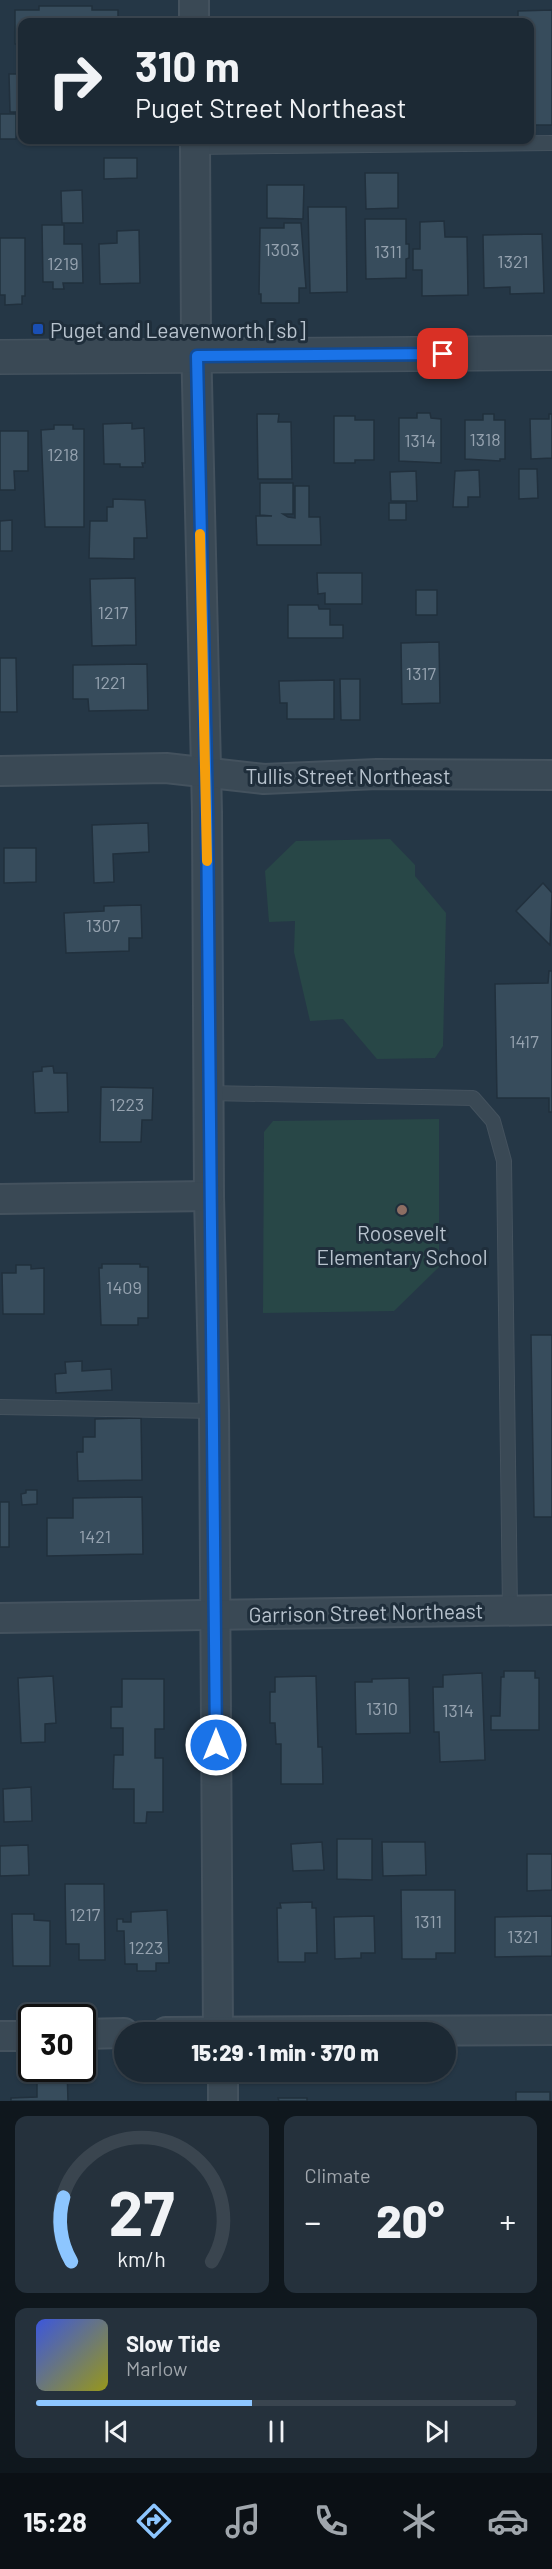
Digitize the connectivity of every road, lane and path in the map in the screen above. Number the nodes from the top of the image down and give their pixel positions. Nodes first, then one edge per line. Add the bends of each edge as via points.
1 (194, 0) edge
2 (194, 18) edge
3 (534, 143) edge
4 (552, 143) edge
5 (195, 144) edge
6 (552, 353) edge
7 (197, 356) junction
8 (0, 357) edge
9 (0, 771) edge
10 (206, 771) junction
11 (552, 775) edge
12 (208, 1093) junction
13 (209, 1196) junction
14 (0, 1199) edge
15 (0, 1407) edge
16 (214, 1411) junction
17 (510, 1610) junction
18 (552, 1610) edge
19 (216, 1615) junction
20 (0, 1618) edge
21 (218, 2022) edge
22 (552, 2030) edge
23 (456, 2031) edge
24 (114, 2033) edge
25 (96, 2034) edge
26 (0, 2036) edge
27 (18, 2036) edge
28 (223, 2082) edge
29 (224, 2101) edge

1 - 2 street
3 - 4 lane
5 - 7 street
6 - 7 street
7 - 8 street
7 - 10 street
9 - 10 street, Tullis Street Northeast
10 - 11 street, Tullis Street Northeast via 264,779 377,774
10 - 12 street
12 - 13 street
12 - 17 lane via 473,1098 493,1121 504,1161
13 - 14 street
13 - 16 street
15 - 16 lane
16 - 19 street
17 - 18 street, Garrison Street Northeast
17 - 19 street, Garrison Street Northeast
19 - 20 street, Garrison Street Northeast
19 - 21 street
22 - 23 street
24 - 25 street
26 - 27 street
28 - 29 street

